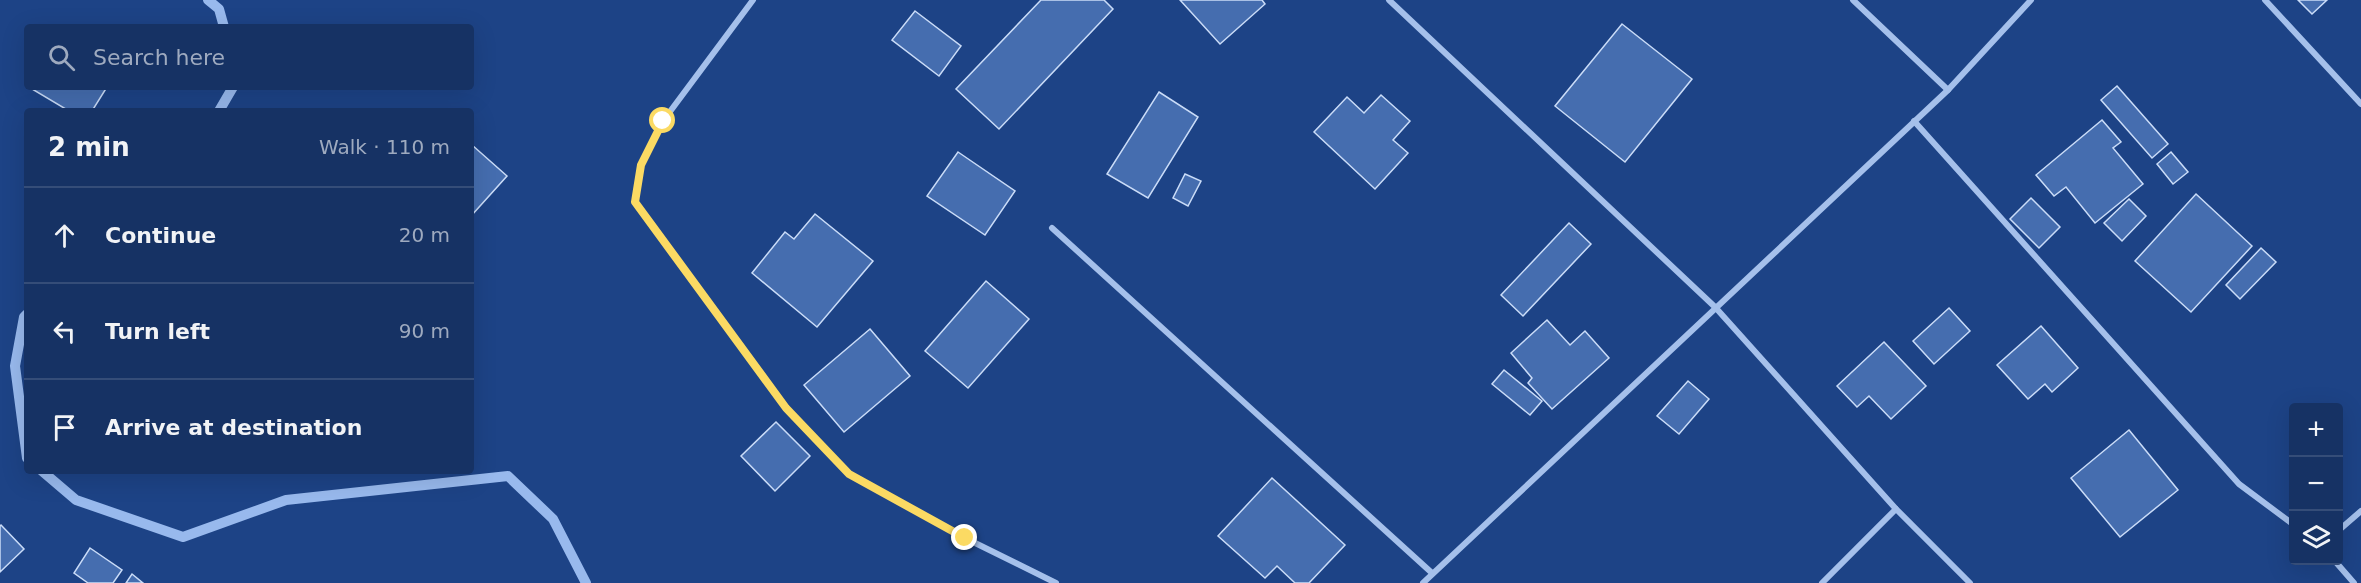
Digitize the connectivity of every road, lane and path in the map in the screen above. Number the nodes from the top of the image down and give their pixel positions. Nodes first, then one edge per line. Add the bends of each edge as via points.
1 (753, 0) edge
2 (1389, 0) edge
3 (1853, 0) edge
4 (2031, 0) edge
5 (2265, 0) edge
6 (1948, 90) junction
7 (2361, 104) edge
8 (1914, 121) junction
9 (1052, 228) dead end
10 (1715, 307) junction
11 (1896, 510) junction
12 (2361, 511) edge
13 (2289, 521) edge
14 (2343, 527) edge
15 (2338, 565) edge
16 (1432, 573) junction
17 (1056, 583) edge
18 (1424, 583) edge
19 (1822, 583) edge
20 (1970, 583) edge
21 (2354, 583) edge

1 - 17 street via 663,121 641,165 635,202 786,408 849,474
2 - 10 street
3 - 6 street
4 - 6 street
5 - 7 street
6 - 8 street
8 - 10 street
8 - 13 street via 2239,484
9 - 16 street
10 - 11 street
10 - 16 street
11 - 19 street
11 - 20 street
12 - 14 street
15 - 21 street
16 - 18 street

